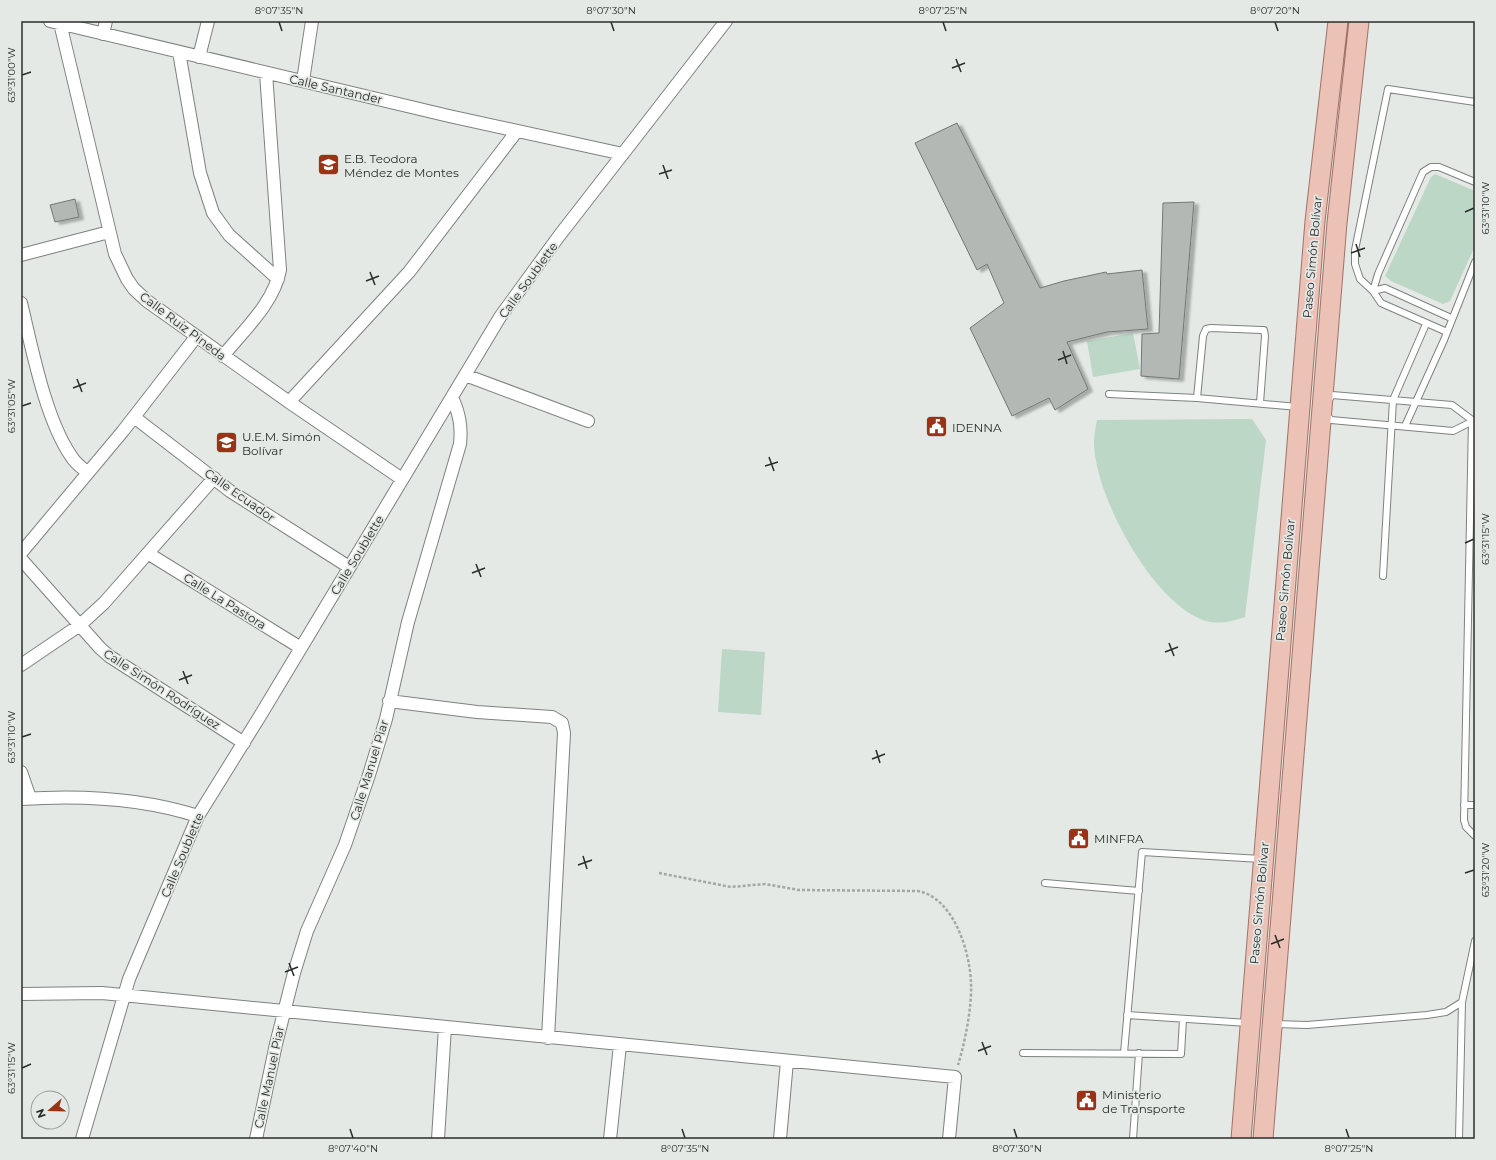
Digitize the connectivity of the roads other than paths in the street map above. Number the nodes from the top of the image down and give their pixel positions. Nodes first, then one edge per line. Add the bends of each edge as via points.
1 (106, 21) edge
2 (208, 21) edge
3 (312, 21) edge
4 (726, 21) edge
5 (1338, 21) edge
6 (1359, 21) edge
7 (55, 22) edge
8 (103, 34) junction
9 (179, 52) junction
10 (199, 57) junction
11 (266, 73) junction
12 (303, 81) junction
13 (1475, 102) edge
14 (517, 131) junction
15 (623, 154) junction
16 (1475, 182) edge
17 (109, 232) junction
18 (21, 255) edge
19 (1475, 262) edge
20 (278, 279) junction
21 (1373, 290) junction
22 (21, 303) edge
23 (1451, 318) junction
24 (1426, 324) junction
25 (1447, 332) junction
26 (196, 337) junction
27 (223, 356) junction
28 (465, 376) junction
29 (1109, 394) dead end
30 (452, 397) junction
31 (1197, 398) junction
32 (1393, 400) junction
33 (289, 402) junction
34 (1416, 402) junction
35 (1260, 403) junction
36 (1299, 407) junction
37 (1322, 408) junction
38 (134, 417) junction
39 (1474, 420) edge
40 (588, 421) dead end
41 (1391, 425) junction
42 (1405, 426) junction
43 (88, 473) junction
44 (214, 478) junction
45 (402, 479) junction
46 (21, 553) edge
47 (149, 554) junction
48 (21, 559) edge
49 (349, 567) junction
50 (1383, 576) dead end
51 (80, 625) junction
52 (301, 648) junction
53 (21, 665) edge
54 (389, 701) junction
55 (244, 743) junction
56 (21, 772) edge
57 (26, 799) edge
58 (1464, 804) junction
59 (1475, 805) edge
60 (198, 816) junction
61 (1475, 836) edge
62 (1262, 859) junction
63 (1045, 883) dead end
64 (1139, 891) junction
65 (1475, 941) edge
66 (21, 994) edge
67 (125, 995) junction
68 (1462, 1002) junction
69 (285, 1010) junction
70 (1128, 1015) junction
71 (1184, 1019) junction
72 (1250, 1023) junction
73 (1272, 1024) junction
74 (445, 1027) junction
75 (548, 1038) junction
76 (620, 1045) junction
77 (1023, 1053) dead end
78 (1124, 1053) junction
79 (1138, 1053) junction
80 (787, 1061) junction
81 (82, 1139) edge
82 (256, 1139) edge
83 (438, 1139) edge
84 (610, 1139) edge
85 (780, 1139) edge
86 (949, 1139) edge
87 (1133, 1139) edge
88 (1241, 1139) edge
89 (1263, 1139) edge
90 (1459, 1139) edge

1 - 8 street
2 - 10 street
3 - 12 street
4 - 15 street, Calle Soublette
5 - 36 main road, Paseo Simón Bolívar via 1315,221
6 - 37 main road, Paseo Simón Bolívar via 1337,222
7 - 8 street, Calle Santander
7 - 17 street, Calle Ruiz Pineda
8 - 9 street, Calle Santander
9 - 10 street, Calle Santander
9 - 20 street via 200,173 213,213 229,235
10 - 11 street, Calle Santander
11 - 12 street, Calle Santander
11 - 20 street via 279,248
12 - 14 street, Calle Santander
13 - 21 lane via 1388,89 1354,258 1360,279
14 - 15 street, Calle Santander
14 - 33 street via 409,272
15 - 28 street, Calle Soublette via 531,274 500,318
16 - 21 lane via 1439,167 1431,167 1423,172
17 - 18 street
17 - 26 street, Calle Ruiz Pineda via 121,269 134,289 147,302
19 - 23 lane
20 - 27 street via 260,310
21 - 23 lane via 1385,288
21 - 24 lane via 1381,303
22 - 43 street via 39,376 58,431 71,456
23 - 25 lane
24 - 25 lane
24 - 32 lane
25 - 34 lane
26 - 27 street, Calle Ruiz Pineda
26 - 38 street
27 - 33 street, Calle Ruiz Pineda
28 - 30 street, Calle Soublette
28 - 40 street
29 - 31 lane
30 - 45 street, Calle Soublette
30 - 54 street, Calle Manuel Piar via 459,413 462,430 460,444 410,614
31 - 35 lane
31 - 35 lane via 1202,336 1206,329 1264,330 1266,336
32 - 34 lane
32 - 37 lane via 1332,395
32 - 41 lane
33 - 45 street, Calle Ruiz Pineda
34 - 39 lane via 1452,405
34 - 42 lane
35 - 36 lane
36 - 37 main road
36 - 62 main road, Paseo Simón Bolívar
37 - 41 lane via 1331,420
37 - 73 main road, Paseo Simón Bolívar
38 - 43 street
38 - 44 street, Calle Ecuador
39 - 42 lane via 1453,431
39 - 58 lane
41 - 42 lane
41 - 50 lane
43 - 46 street
44 - 47 street
44 - 49 street, Calle Ecuador via 230,491
45 - 49 street, Calle Soublette
47 - 51 street
47 - 52 street, Calle La Pastora
48 - 51 street, Calle Simón Rodríguez
49 - 52 street, Calle Soublette
51 - 53 street
51 - 55 street, Calle Simón Rodríguez via 100,648 120,664
52 - 55 street, Calle Soublette
54 - 69 street, Calle Manuel Piar via 369,775 345,845 307,931
54 - 75 street via 477,712 552,716 562,723
55 - 60 street, Calle Soublette
56 - 57 street
57 - 60 street via 76,798 150,804
58 - 59 lane
58 - 61 lane via 1464,824
60 - 67 street, Calle Soublette
62 - 64 lane via 1142,852
62 - 72 main road, Paseo Simón Bolívar
63 - 64 lane
64 - 70 lane
65 - 68 lane
66 - 67 street via 63,992
67 - 69 street
67 - 81 street, Calle Soublette
68 - 73 lane via 1446,1012 1427,1015 1306,1025
68 - 90 lane
69 - 74 street
69 - 82 street, Calle Manuel Piar
70 - 71 lane
70 - 78 lane
71 - 72 lane
71 - 79 lane via 1181,1054
72 - 73 main road
72 - 88 main road, Paseo Simón Bolívar
73 - 89 main road, Paseo Simón Bolívar
74 - 75 street
74 - 83 street
75 - 76 street
76 - 80 street
76 - 84 street
77 - 78 lane
78 - 79 lane
79 - 87 lane
80 - 85 street
80 - 86 street via 955,1077

